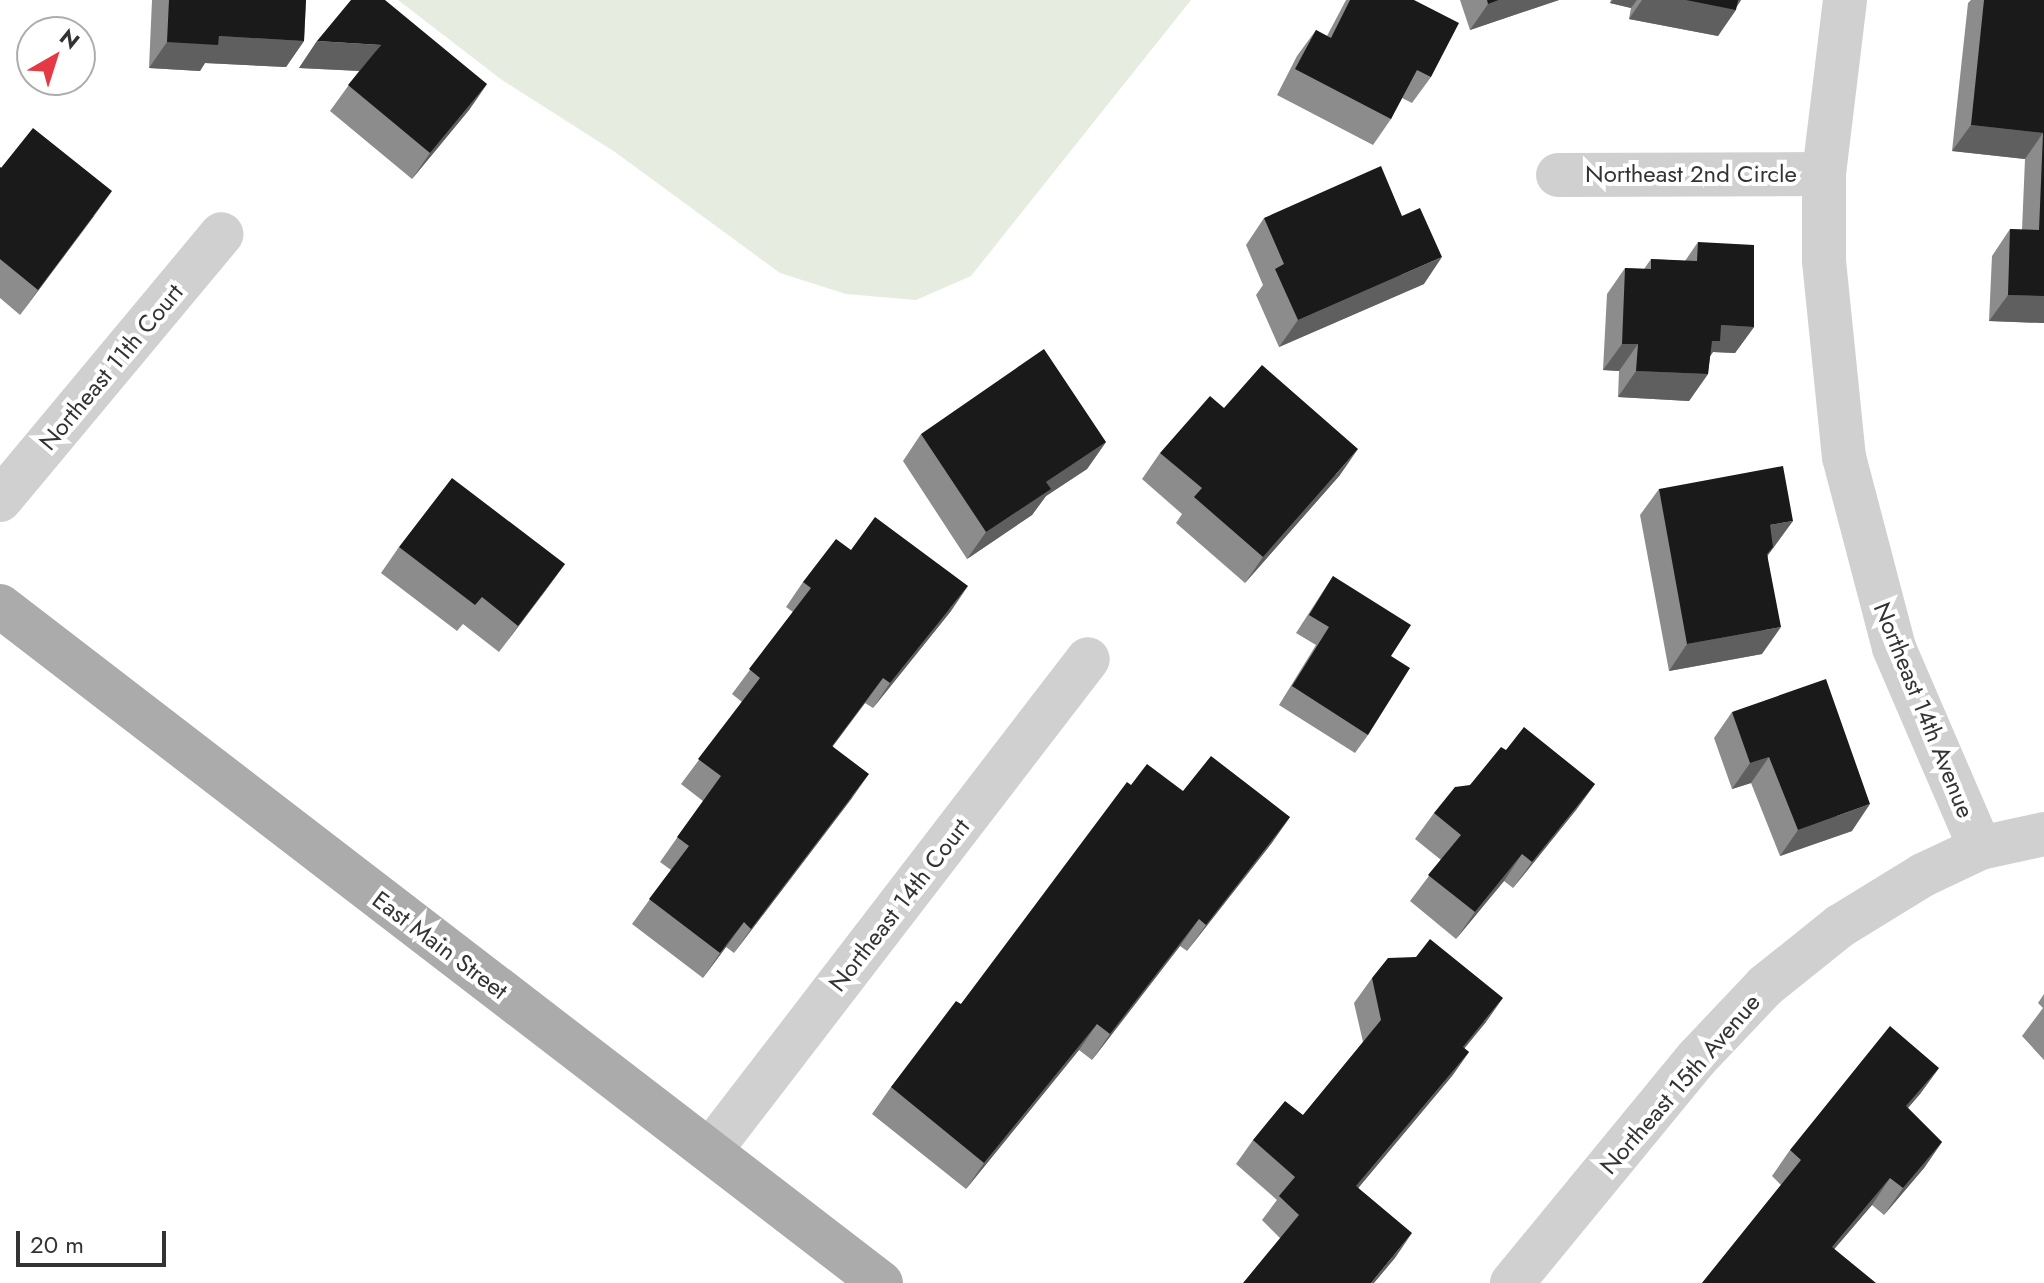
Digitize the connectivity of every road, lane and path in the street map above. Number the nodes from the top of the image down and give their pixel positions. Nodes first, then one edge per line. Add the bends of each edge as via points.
1 (1845, 0) edge
2 (1824, 174) junction
3 (1558, 175) dead end
4 (222, 234) dead end
5 (0, 500) edge
6 (0, 606) edge
7 (1088, 659) dead end
8 (2044, 834) edge
9 (1980, 848) junction
10 (710, 1151) junction
11 (881, 1283) edge
12 (1512, 1283) edge

1 - 2 street, Northeast 14th Avenue
2 - 3 street, Northeast 2nd Circle
2 - 9 street, Northeast 14th Avenue via 1832,370 1855,503 1894,648
4 - 5 street, Northeast 11th Court
6 - 10 main road, East Main Street
7 - 10 street, Northeast 14th Court
8 - 9 street, Northeast 15th Avenue
9 - 12 street, Northeast 15th Avenue via 1923,875 1840,926 1765,986 1697,1058
10 - 11 main road, East Main Street

